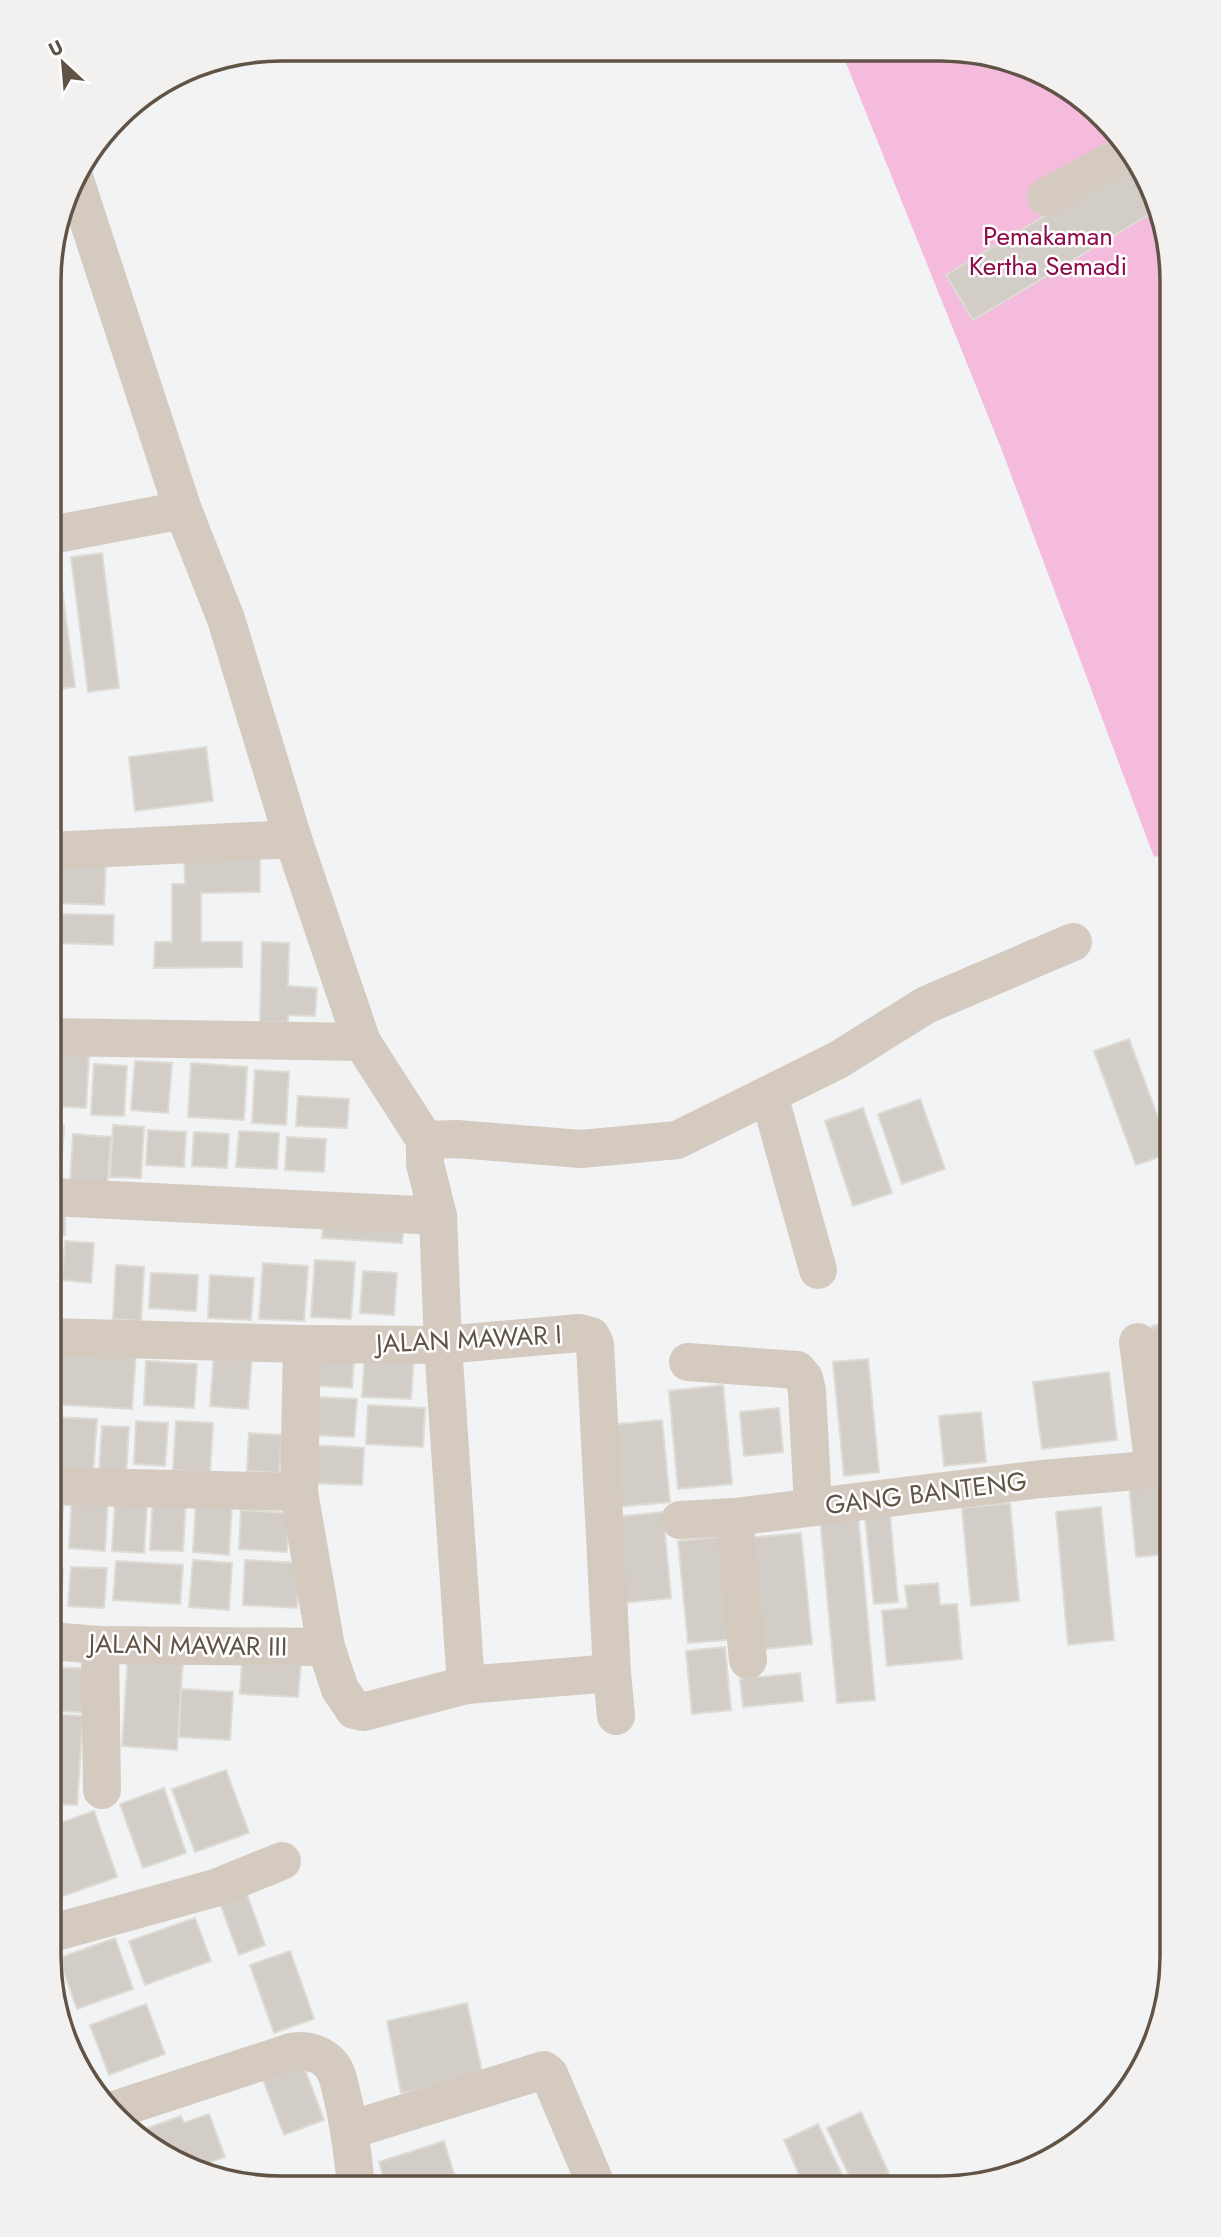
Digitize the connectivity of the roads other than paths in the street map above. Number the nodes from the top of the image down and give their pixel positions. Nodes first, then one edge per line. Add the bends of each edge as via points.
1 (1121, 156) edge
2 (80, 194) edge
3 (1046, 197) dead end
4 (183, 510) junction
5 (61, 533) edge
6 (293, 839) junction
7 (61, 850) edge
8 (1073, 942) dead end
9 (61, 1037) edge
10 (362, 1042) junction
11 (769, 1095) junction
12 (425, 1140) junction
13 (61, 1198) edge
14 (438, 1216) junction
15 (818, 1270) dead end
16 (61, 1337) edge
17 (1138, 1342) dead end
18 (302, 1344) junction
19 (443, 1345) junction
20 (688, 1362) dead end
21 (1159, 1449) edge
22 (1159, 1468) edge
23 (61, 1486) edge
24 (299, 1492) junction
25 (813, 1507) junction
26 (734, 1517) junction
27 (680, 1520) dead end
28 (61, 1642) edge
29 (100, 1644) junction
30 (327, 1647) junction
31 (748, 1660) dead end
32 (612, 1673) junction
33 (466, 1685) junction
34 (616, 1716) dead end
35 (102, 1790) dead end
36 (282, 1861) dead end
37 (61, 1931) edge
38 (122, 2107) edge
39 (350, 2130) junction
40 (355, 2176) edge
41 (592, 2176) edge

1 - 3 street
2 - 4 street
4 - 5 street
4 - 6 street via 226,619
6 - 7 street
6 - 10 street
8 - 11 street via 926,1005 838,1060
9 - 10 street
10 - 12 street
11 - 12 street via 677,1140 581,1149
11 - 15 street
12 - 14 street via 425,1164
13 - 14 street
14 - 19 street
16 - 18 street, JALAN MAWAR I
17 - 21 street
18 - 19 street, JALAN MAWAR I
18 - 24 street
19 - 32 street, JALAN MAWAR I via 579,1333 591,1336
19 - 33 street
20 - 25 street via 797,1370 804,1378
22 - 25 street, GANG BANTENG
23 - 24 street
24 - 30 street
25 - 26 street, GANG BANTENG
26 - 27 street, GANG BANTENG
26 - 31 street
28 - 29 street, JALAN MAWAR III
29 - 30 street, JALAN MAWAR III
29 - 35 street
30 - 33 street via 354,1710 363,1712
32 - 33 street
32 - 34 street, JALAN MAWAR I
36 - 37 street via 215,1888
38 - 39 street via 299,2050 313,2052 336,2073
39 - 40 street
39 - 41 street via 544,2070

